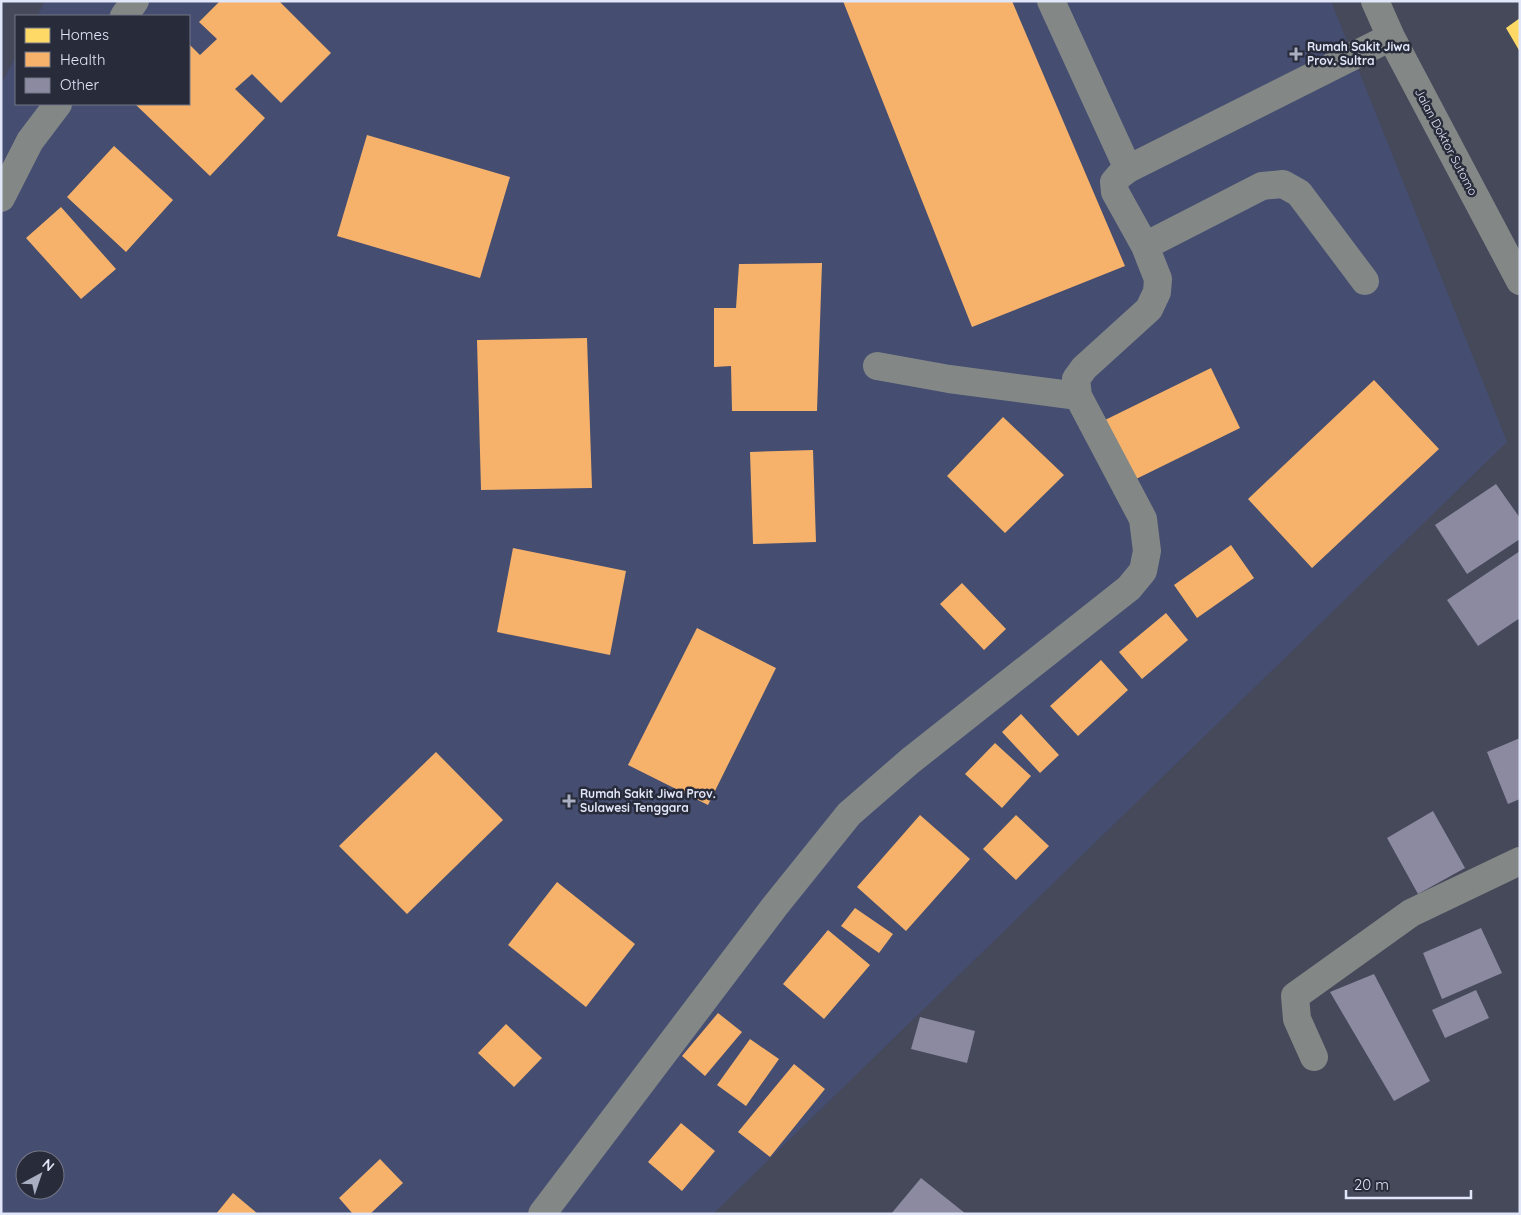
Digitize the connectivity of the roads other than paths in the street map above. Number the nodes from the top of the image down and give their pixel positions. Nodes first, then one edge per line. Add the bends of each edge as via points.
1 (135, 1) edge
2 (1051, 1) edge
3 (1375, 1) edge
4 (125, 15) edge
5 (1391, 38) junction
6 (57, 105) edge
7 (1128, 168) junction
8 (1, 198) edge
9 (1145, 246) junction
10 (1365, 281) dead end
11 (1520, 281) edge
12 (877, 366) dead end
13 (1078, 396) junction
14 (1520, 861) edge
15 (1314, 1057) dead end
16 (542, 1214) edge

1 - 4 street
2 - 7 street
3 - 5 street, Jalan Doktor Sutomo
5 - 7 street
5 - 11 street, Jalan Doktor Sutomo
6 - 8 street via 30,141
7 - 9 street via 1114,182 1115,192
9 - 10 street via 1262,186 1283,184 1299,193
9 - 13 street via 1158,279 1157,292 1149,309 1084,368 1076,379
12 - 13 street
13 - 16 street via 1143,519 1148,551 1143,571 1129,588 910,761 849,814 775,906
14 - 15 street via 1410,913 1295,996 1297,1019

